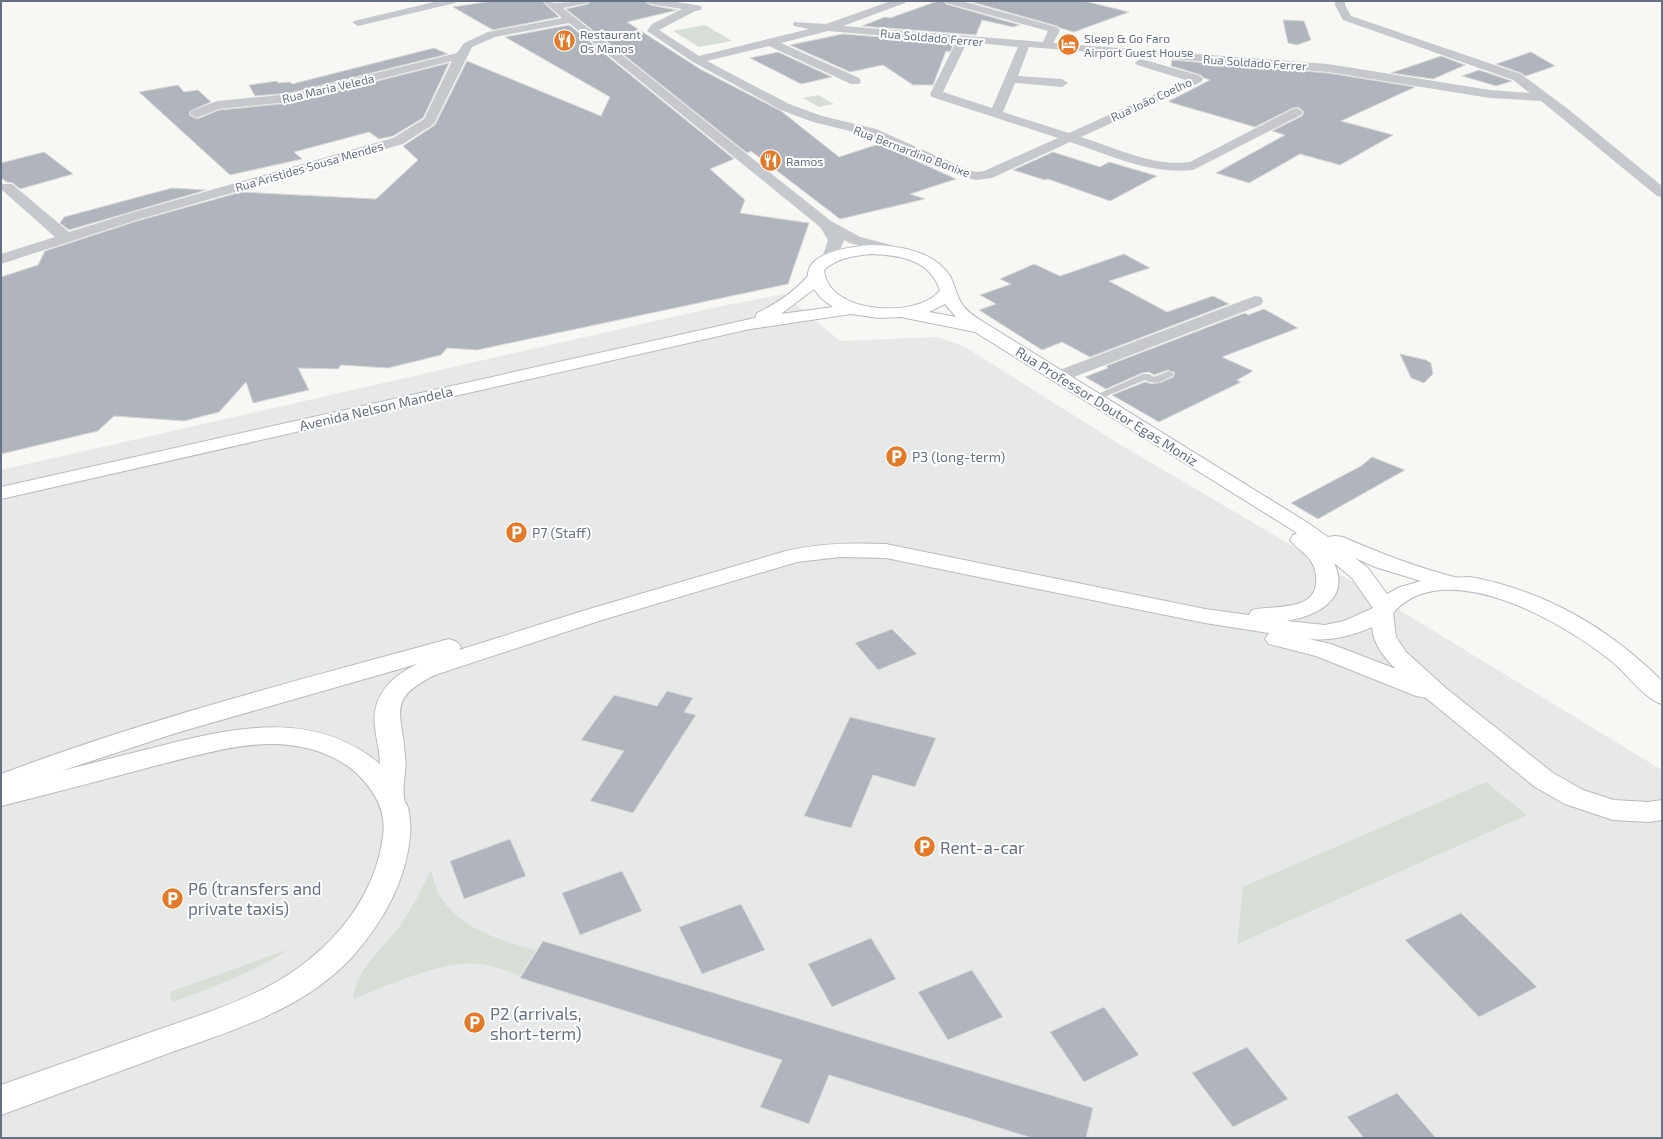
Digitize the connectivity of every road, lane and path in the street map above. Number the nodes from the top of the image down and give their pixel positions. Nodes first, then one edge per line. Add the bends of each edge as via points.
1 (451, 1) edge
2 (584, 1) edge
3 (650, 1) edge
4 (901, 1) edge
5 (950, 1) edge
6 (1340, 1) edge
7 (552, 3) edge
8 (999, 3) dead end
9 (980, 9) junction
10 (572, 19) junction
11 (358, 23) dead end
12 (798, 24) dead end
13 (827, 28) junction
14 (963, 39) junction
15 (770, 42) junction
16 (1025, 44) junction
17 (1046, 46) junction
18 (1144, 54) junction
19 (461, 55) junction
20 (698, 60) junction
21 (1010, 79) junction
22 (855, 81) dead end
23 (1062, 83) dead end
24 (1544, 97) junction
25 (1297, 112) dead end
26 (196, 114) dead end
27 (996, 114) junction
28 (1067, 138) junction
29 (7, 187) dead end
30 (1662, 193) edge
31 (826, 224) junction
32 (66, 238) junction
33 (898, 251) junction
34 (830, 258) junction
35 (1, 259) edge
36 (816, 277) junction
37 (948, 290) junction
38 (1255, 301) dead end
39 (851, 309) junction
40 (897, 312) junction
41 (750, 324) junction
42 (979, 328) junction
43 (1170, 374) dead end
44 (1060, 376) junction
45 (1094, 398) junction
46 (1, 493) edge
47 (1265, 504) junction
48 (1301, 527) junction
49 (1454, 583) junction
50 (1383, 610) junction
51 (594, 614) junction
52 (1205, 616) junction
53 (1438, 695) junction
54 (1662, 696) edge
55 (1, 784) edge
56 (1, 796) edge
57 (391, 797) junction
58 (1662, 810) edge
59 (1, 1100) edge

1 - 11 street
2 - 7 street
3 - 20 street, Rua Bernardino Bonixe via 696,8 656,26 653,31
4 - 13 street
5 - 9 street
6 - 24 street via 1347,18 1517,77
7 - 10 street
8 - 9 street
9 - 17 street via 1052,29 1054,31
10 - 19 street, Rua Aristides Sousa Mendes via 492,34 468,45
10 - 31 street
12 - 13 street, Rua Soldado Ferrer
13 - 14 street, Rua Soldado Ferrer
13 - 15 street
14 - 16 street, Rua Soldado Ferrer
14 - 27 street via 936,94
15 - 20 street
15 - 22 street
16 - 17 street, Rua Soldado Ferrer
16 - 21 street
17 - 18 street, Rua Soldado Ferrer
18 - 24 street, Rua Soldado Ferrer via 1328,68 1490,94
18 - 28 street, Rua João Coelho via 1140,63 1197,79
19 - 26 street, Rua Maria Veleda via 290,98 217,105
19 - 32 street, Rua Aristides Sousa Mendes via 429,121 398,141
20 - 28 street, Rua Bernardino Bonixe via 798,113 871,132 961,172 976,176 987,175
21 - 23 street
21 - 27 street
24 - 30 street via 1631,165
25 - 28 street via 1193,166 1176,168 1155,165
27 - 28 street
29 - 32 street
31 - 33 street via 855,240
31 - 34 street via 836,240
32 - 35 street, Rua Aristides Sousa Mendes
33 - 34 street via 865,250
33 - 37 street via 925,260 937,269 944,278
34 - 36 street via 816,269
36 - 39 street via 825,293 834,301
36 - 41 street via 802,293 783,307
37 - 40 street via 942,300 922,308
37 - 42 street via 954,306
38 - 44 street
39 - 40 street via 879,313
39 - 41 street
40 - 42 street
41 - 46 street, Avenida Nelson Mandela
42 - 44 street, Rua Professor Doutor Egas Moniz
43 - 45 lane via 1154,381 1146,376
44 - 45 street, Rua Professor Doutor Egas Moniz
45 - 47 street, Rua Professor Doutor Egas Moniz
47 - 48 street
47 - 52 street via 1320,558 1329,586 1323,597 1311,607 1291,613
48 - 49 street via 1383,562
48 - 50 street via 1360,573
49 - 50 street via 1427,585 1402,593
49 - 54 street via 1508,594 1544,609 1614,651
50 - 52 street via 1352,628 1325,633
50 - 53 street via 1384,638 1398,658
51 - 52 street via 794,556 856,549 886,550
51 - 55 street via 485,637 179,723
51 - 57 street via 427,669 396,689 388,702 386,720 393,752
52 - 53 street via 1282,641 1323,650
53 - 58 street via 1544,780 1574,797 1613,810
56 - 57 street via 190,748 261,736 300,738 328,744 359,761 377,776
57 - 59 street via 397,815 397,837 386,881 366,919 332,957 306,979 263,1003 205,1027

